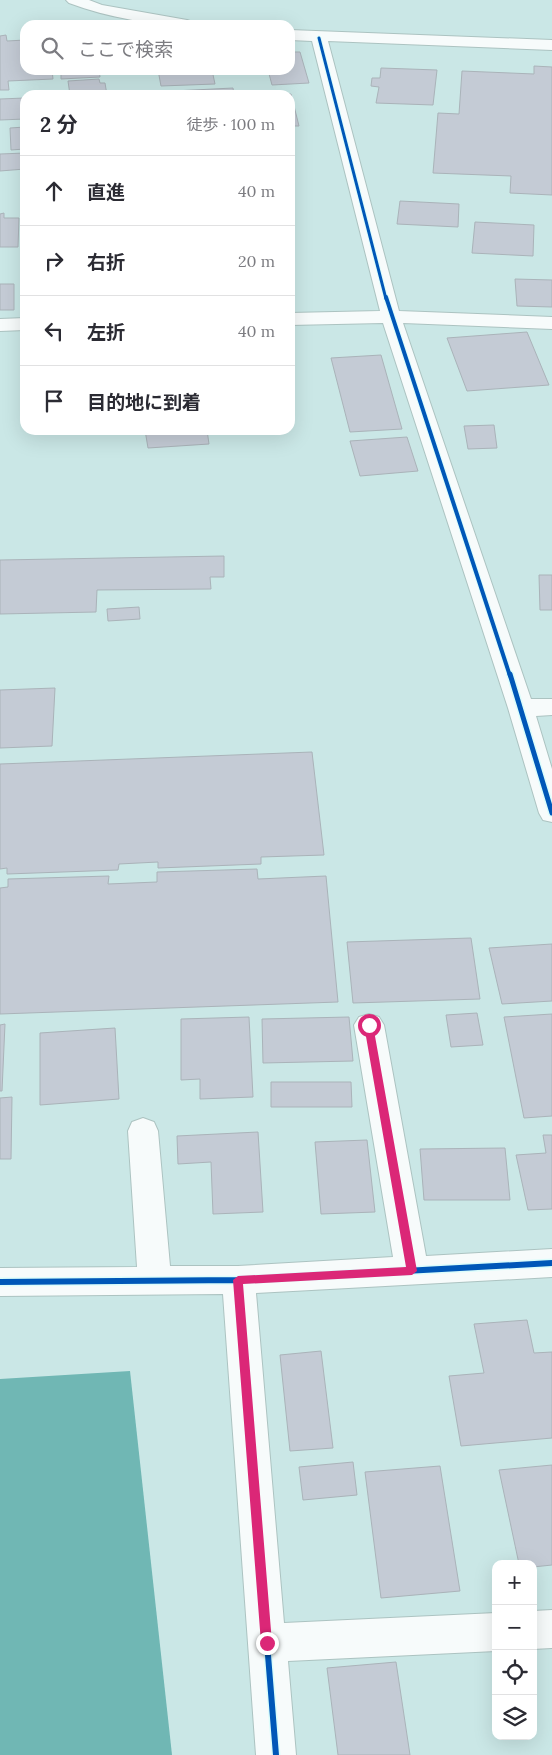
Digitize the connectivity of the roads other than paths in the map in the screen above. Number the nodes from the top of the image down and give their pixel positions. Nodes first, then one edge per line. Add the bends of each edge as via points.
1 (74, 0) edge
2 (160, 20) edge
3 (295, 36) edge
4 (319, 38) junction
5 (552, 46) edge
6 (391, 317) junction
7 (295, 319) edge
8 (552, 323) edge
9 (0, 324) edge
10 (20, 324) edge
11 (521, 708) junction
12 (552, 708) edge
13 (552, 813) edge
14 (369, 1025) dead end
15 (143, 1131) dead end
16 (552, 1263) edge
17 (412, 1271) junction
18 (238, 1280) junction
19 (155, 1281) junction
20 (0, 1282) edge
21 (552, 1629) edge
22 (537, 1630) edge
23 (492, 1632) edge
24 (267, 1643) junction
25 (276, 1755) edge

1 - 2 street via 99,9
3 - 4 street
4 - 5 street
4 - 6 street
6 - 7 street
6 - 8 street
6 - 11 street
9 - 10 street
11 - 12 street
11 - 13 street
14 - 17 street
15 - 19 street
16 - 17 street
17 - 18 street
18 - 19 street
18 - 24 street
19 - 20 street
21 - 22 street
23 - 24 street
24 - 25 street

